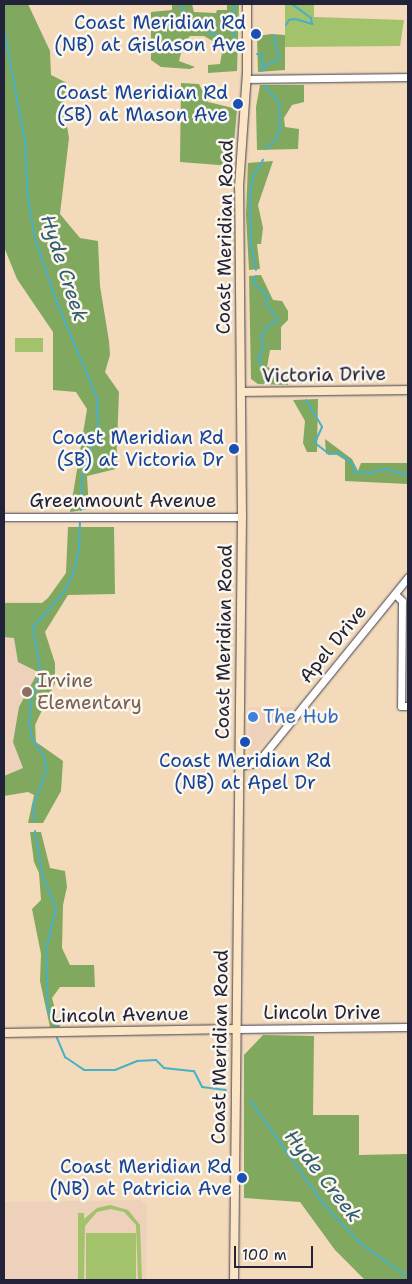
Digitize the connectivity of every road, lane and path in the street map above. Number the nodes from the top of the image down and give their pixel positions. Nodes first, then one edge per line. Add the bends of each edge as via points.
1 (247, 4) edge
2 (408, 78) edge
3 (246, 79) junction
4 (408, 390) edge
5 (240, 392) junction
6 (4, 517) edge
7 (242, 517) junction
8 (408, 577) edge
9 (395, 594) junction
10 (405, 706) edge
11 (238, 766) junction
12 (408, 1027) edge
13 (236, 1029) junction
14 (4, 1033) edge
15 (234, 1280) edge

1 - 3 main road, Coast Meridian Road
2 - 3 street
3 - 5 main road, Coast Meridian Road via 239,186
4 - 5 main road, Victoria Drive
5 - 7 main road, Coast Meridian Road
6 - 7 street, Greenmount Avenue
7 - 11 main road, Coast Meridian Road
8 - 9 street, Apel Drive
9 - 10 street via 402,601
9 - 11 street, Apel Drive via 257,762
11 - 13 main road, Coast Meridian Road
12 - 13 street, Lincoln Drive
13 - 14 main road, Lincoln Avenue
13 - 15 main road, Coast Meridian Road

